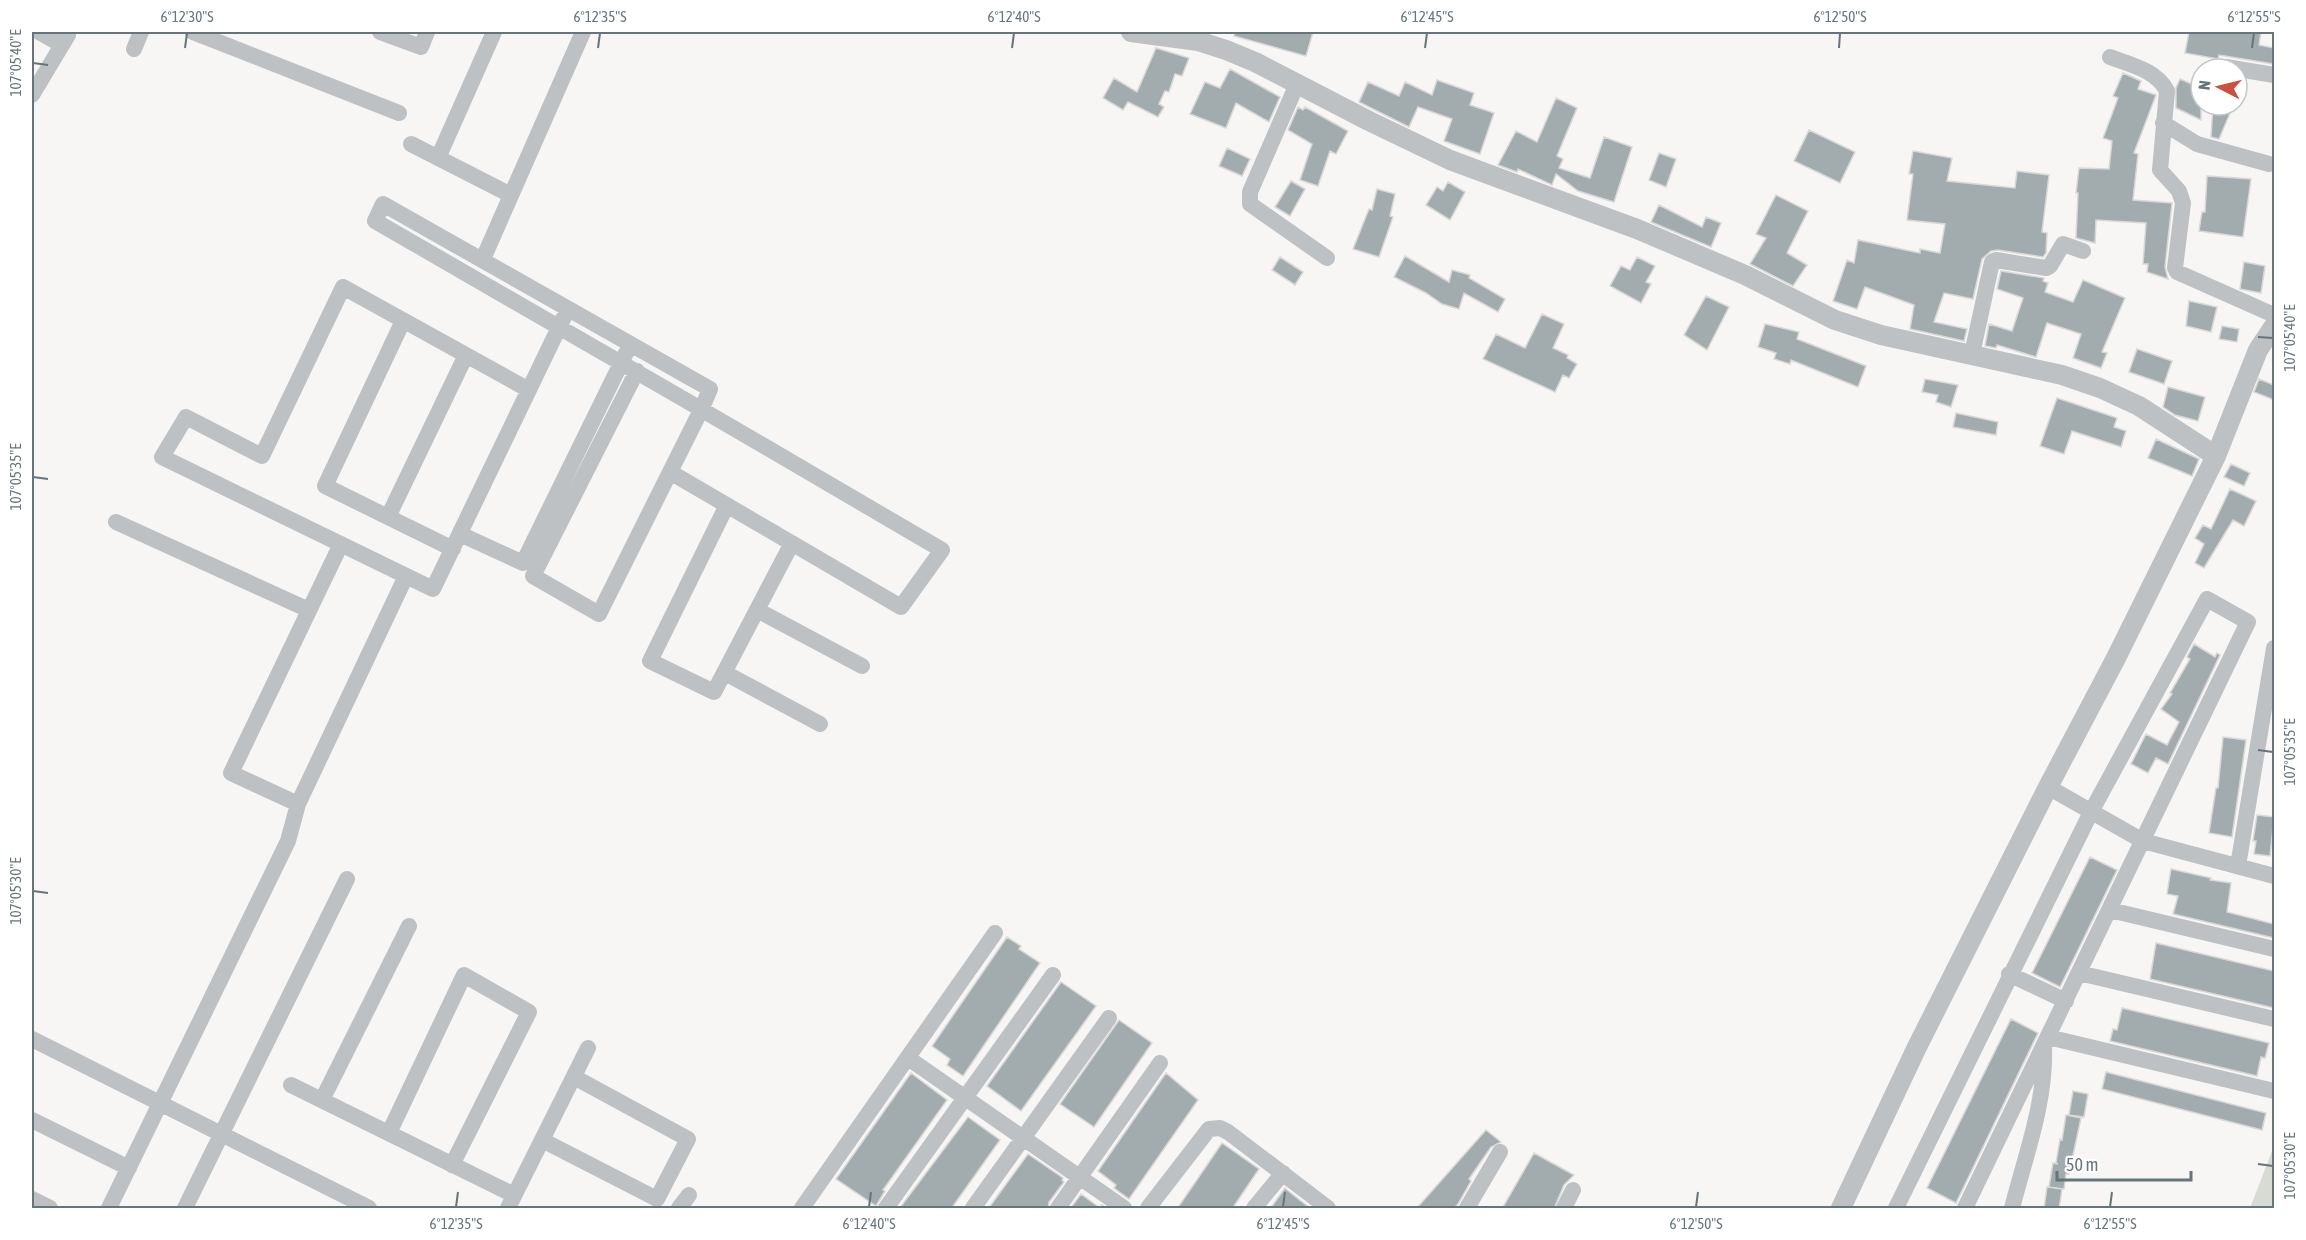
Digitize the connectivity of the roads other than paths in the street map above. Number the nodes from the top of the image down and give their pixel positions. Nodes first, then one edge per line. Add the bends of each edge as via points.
1 (39, 32) edge
2 (139, 32) edge
3 (193, 32) edge
4 (380, 32) edge
5 (427, 32) edge
6 (494, 32) edge
7 (583, 32) edge
8 (1131, 32) edge
9 (134, 49) dead end
10 (2110, 57) dead end
11 (2249, 71) edge
12 (2274, 75) edge
13 (1297, 84) junction
14 (32, 96) edge
15 (399, 113) dead end
16 (2163, 123) junction
17 (411, 144) dead end
18 (438, 158) junction
19 (2269, 164) dead end
20 (511, 195) junction
21 (2083, 250) dead end
22 (1327, 258) dead end
23 (483, 259) junction
24 (568, 308) junction
25 (2274, 315) edge
26 (403, 321) junction
27 (559, 327) junction
28 (2274, 327) edge
29 (630, 344) junction
30 (1972, 354) junction
31 (465, 355) junction
32 (622, 362) junction
33 (637, 371) junction
34 (529, 390) junction
35 (702, 408) junction
36 (2216, 456) junction
37 (670, 472) junction
38 (728, 505) junction
39 (388, 517) junction
40 (116, 522) dead end
41 (456, 542) junction
42 (792, 543) junction
43 (341, 544) junction
44 (406, 576) junction
45 (309, 610) junction
46 (757, 610) junction
47 (2274, 648) edge
48 (862, 666) dead end
49 (724, 673) junction
50 (820, 724) dead end
51 (2048, 787) junction
52 (298, 804) junction
53 (2091, 812) junction
54 (2143, 842) junction
55 (2238, 866) junction
56 (2274, 876) edge
57 (347, 879) dead end
58 (2110, 909) junction
59 (409, 926) dead end
60 (995, 933) dead end
61 (2274, 949) edge
62 (2079, 973) junction
63 (2009, 974) junction
64 (1053, 975) dead end
65 (2066, 1001) junction
66 (1109, 1018) dead end
67 (2274, 1019) edge
68 (32, 1039) edge
69 (2046, 1042) junction
70 (588, 1048) dead end
71 (908, 1058) junction
72 (1160, 1063) dead end
73 (574, 1077) junction
74 (291, 1085) dead end
75 (2274, 1091) edge
76 (965, 1098) junction
77 (322, 1100) junction
78 (160, 1104) junction
79 (32, 1120) edge
80 (389, 1133) junction
81 (222, 1135) junction
82 (1023, 1138) junction
83 (542, 1140) junction
84 (1500, 1152) dead end
85 (452, 1165) junction
86 (129, 1168) junction
87 (1283, 1173) junction
88 (1080, 1178) junction
89 (1573, 1190) dead end
90 (32, 1199) edge
91 (511, 1205) edge
92 (1902, 1206) edge
93 (50, 1209) edge
94 (109, 1209) edge
95 (185, 1209) edge
96 (369, 1209) edge
97 (802, 1209) edge
98 (886, 1209) edge
99 (973, 1209) edge
100 (1058, 1209) edge
101 (1124, 1209) edge
102 (1148, 1209) edge
103 (1254, 1209) edge
104 (1329, 1209) edge
105 (1467, 1209) edge
106 (1564, 1209) edge
107 (1841, 1209) edge
108 (1965, 1209) edge
109 (2012, 1209) edge

1 - 14 street via 65,40
2 - 9 street
3 - 15 street
4 - 5 street via 421,47
6 - 18 street
7 - 20 street
8 - 13 street via 1198,41
10 - 16 street via 2151,73 2164,85 2167,91
11 - 12 street
13 - 22 street via 1250,192 1250,204
13 - 30 street via 1450,160 1637,229 1745,275 1835,320 1881,335
16 - 19 street via 2197,144
16 - 25 street via 2160,170 2179,191 2183,203 2177,272
17 - 18 street
18 - 20 street
20 - 23 street
21 - 30 street via 2062,244 2046,268 1992,262
23 - 24 street
23 - 27 street via 383,204 375,221
24 - 27 street
24 - 29 street
26 - 31 street
26 - 39 street via 325,486
26 - 43 street via 344,287 262,456 186,417 162,457
27 - 32 street
27 - 34 street
28 - 36 street via 2258,350
29 - 32 street
29 - 35 street via 711,389
30 - 36 street via 2100,388 2139,406
31 - 34 street
31 - 39 street
32 - 33 street
32 - 41 street via 523,563
33 - 35 street
33 - 37 street via 533,576 599,614
34 - 41 street
35 - 37 street
35 - 42 street via 942,550 901,607
36 - 51 street
37 - 38 street
38 - 42 street
38 - 49 street via 650,661 714,692
39 - 41 street
40 - 45 street
41 - 44 street via 434,589
42 - 46 street
43 - 44 street
43 - 45 street
44 - 52 street
45 - 52 street via 231,773
46 - 48 street
46 - 49 street
47 - 55 street
49 - 50 street
51 - 53 street
51 - 107 street via 1917,1047
52 - 78 street via 288,841
53 - 54 street
53 - 54 street via 2207,599 2248,622
53 - 63 street
54 - 55 street
54 - 58 street
55 - 56 street
57 - 81 street
58 - 61 street
58 - 62 street
59 - 77 street
60 - 71 street
62 - 65 street
62 - 67 street
63 - 65 street
63 - 92 street
64 - 76 street
65 - 69 street
66 - 82 street
68 - 78 street
69 - 75 street
69 - 108 street
69 - 109 street via 2042,1089
70 - 73 street
71 - 76 street
71 - 97 street
72 - 88 street
73 - 83 street
73 - 83 street via 688,1139 657,1199
74 - 77 street
76 - 82 street
76 - 98 street
77 - 80 street
78 - 81 street
78 - 86 street
79 - 86 street
80 - 85 street
80 - 85 street via 464,975 529,1012
81 - 95 street
81 - 96 street
82 - 88 street
82 - 99 street
83 - 91 street
84 - 105 street
85 - 91 street
86 - 94 street
87 - 102 street via 1228,1132 1215,1127 1209,1129
87 - 103 street
87 - 104 street
88 - 100 street
88 - 101 street
89 - 106 street
90 - 93 street

